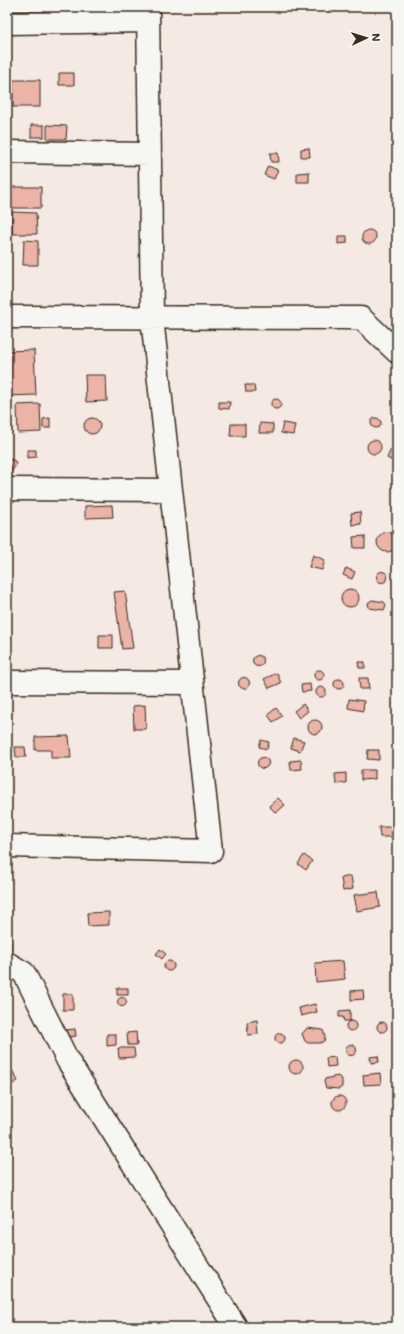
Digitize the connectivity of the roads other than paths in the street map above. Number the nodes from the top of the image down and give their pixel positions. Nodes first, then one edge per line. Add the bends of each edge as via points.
1 (148, 14) edge
2 (7, 23) edge
3 (7, 152) edge
4 (150, 154) junction
5 (7, 317) edge
6 (152, 318) junction
7 (397, 352) edge
8 (7, 489) edge
9 (171, 490) junction
10 (7, 682) edge
11 (192, 683) junction
12 (7, 846) edge
13 (7, 964) edge
14 (236, 1327) edge

1 - 2 street
1 - 4 street
3 - 4 street
4 - 6 street
5 - 6 street
6 - 7 street via 361,318
6 - 9 street
8 - 9 street
9 - 11 street
10 - 11 street
11 - 12 street via 211,851
13 - 14 street via 24,973 68,1061

